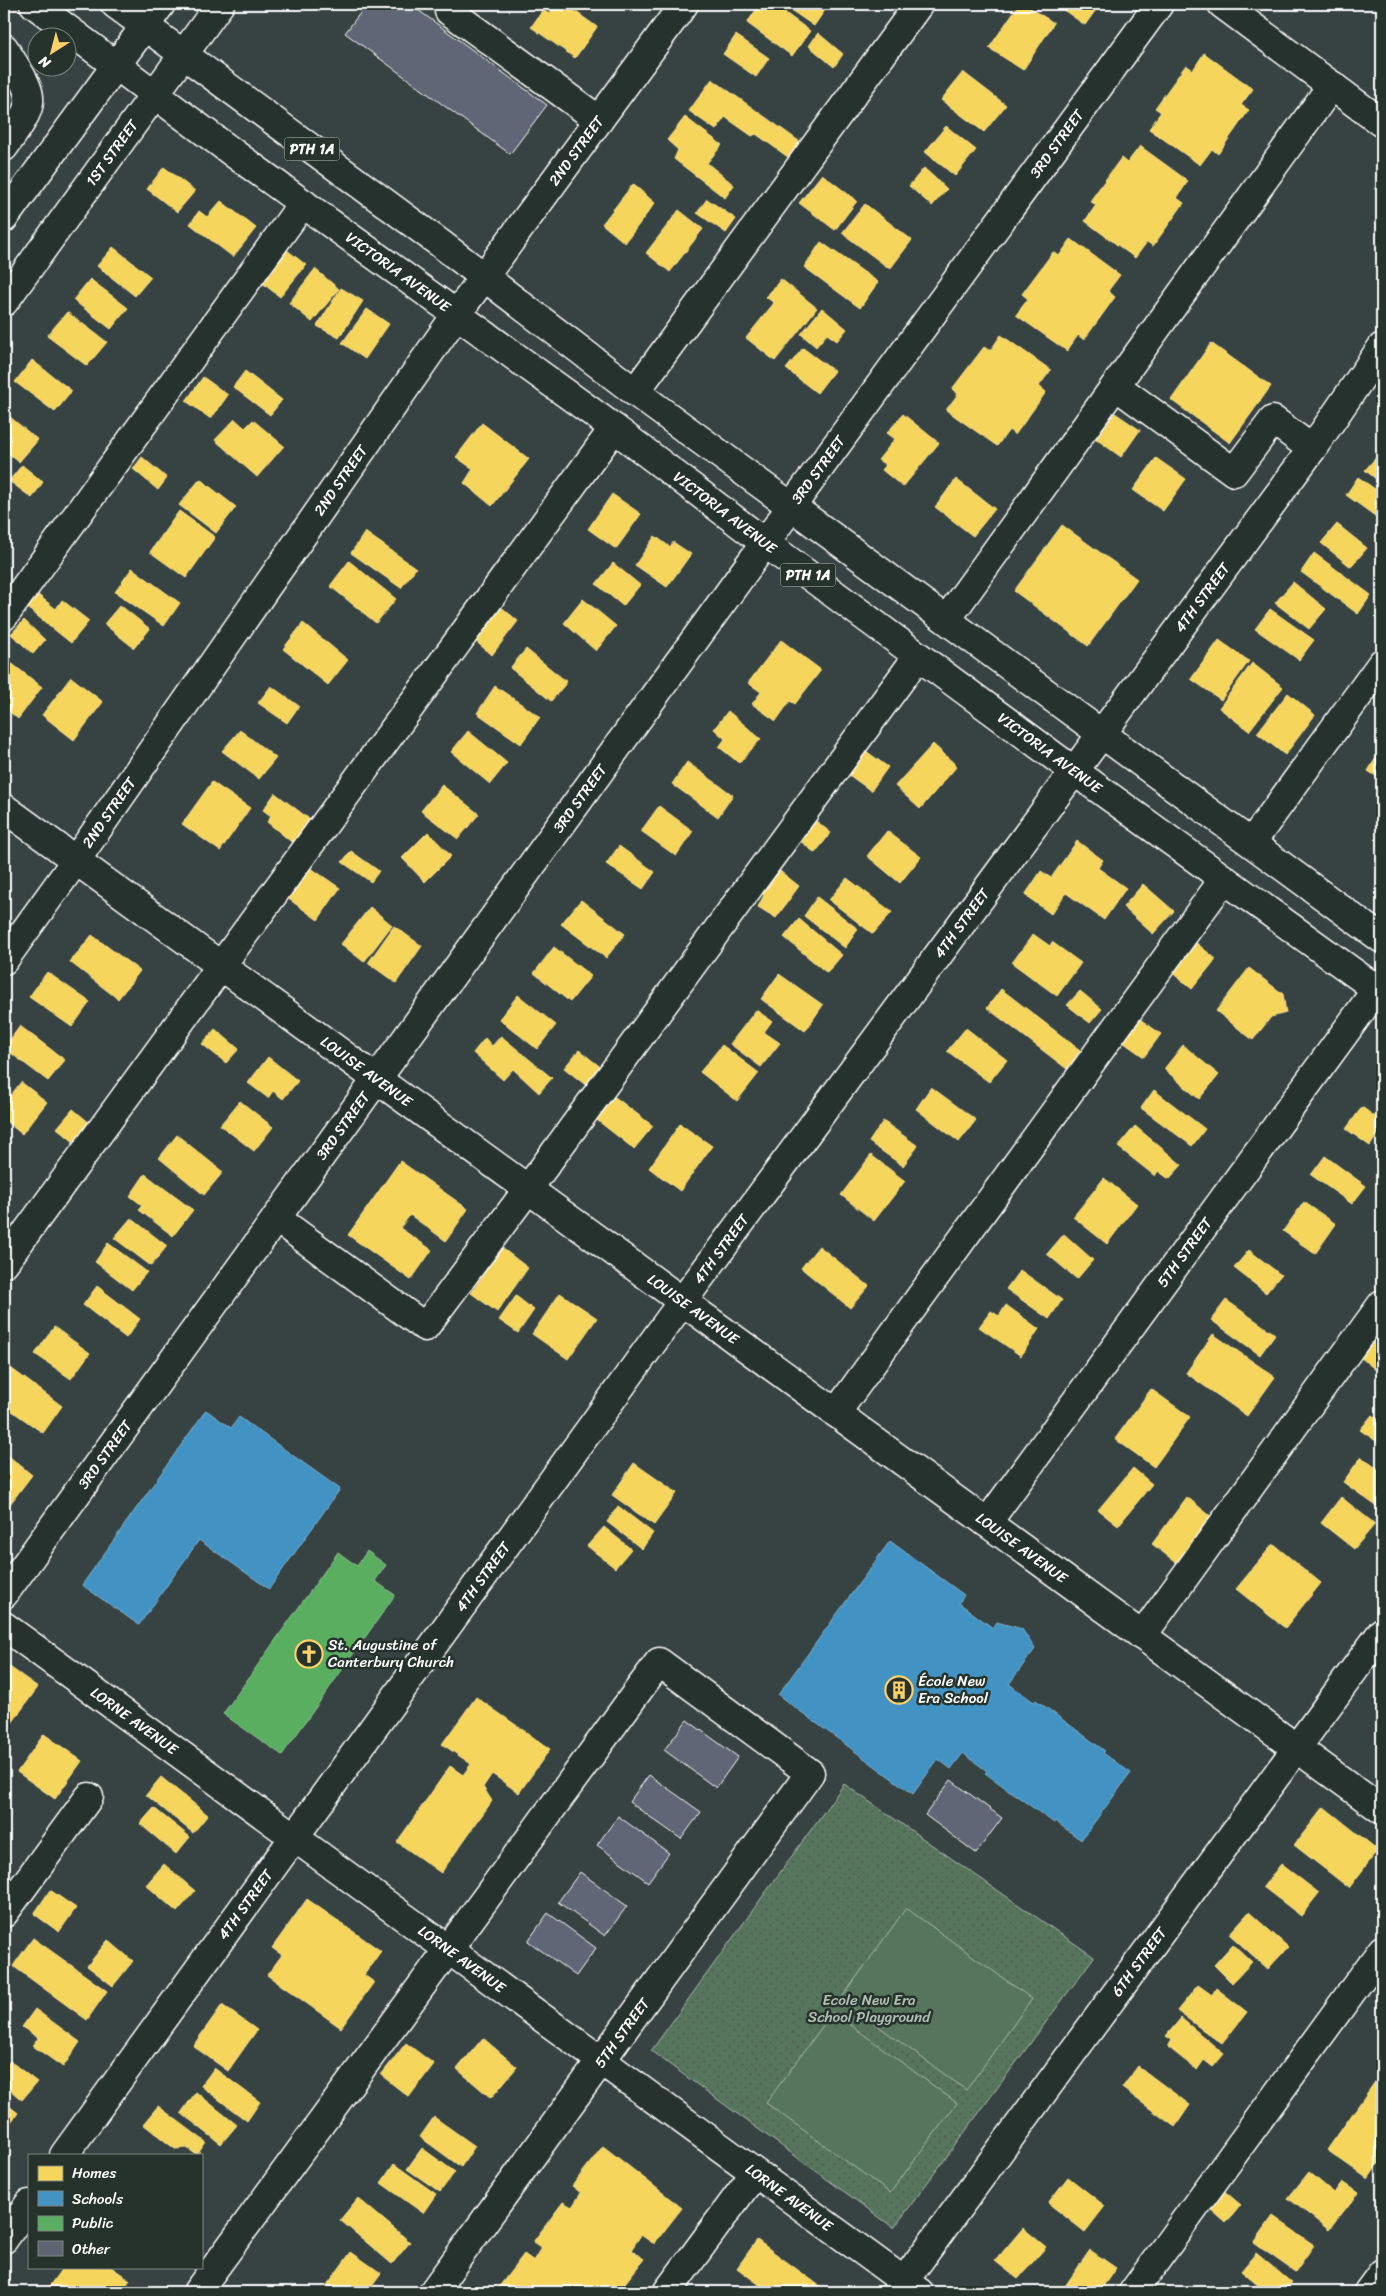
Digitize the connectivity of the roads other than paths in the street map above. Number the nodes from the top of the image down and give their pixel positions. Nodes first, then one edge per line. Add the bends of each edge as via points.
1 (34, 4) edge
2 (114, 4) edge
3 (161, 4) edge
4 (220, 4) edge
5 (454, 4) edge
6 (684, 4) edge
7 (919, 4) edge
8 (1159, 4) edge
9 (1222, 4) edge
10 (145, 26) junction
11 (4, 48) edge
12 (183, 54) junction
13 (116, 65) junction
14 (1332, 85) junction
15 (154, 94) junction
16 (599, 120) junction
17 (1382, 123) edge
18 (4, 146) edge
19 (303, 203) junction
20 (4, 218) edge
21 (484, 277) junction
22 (4, 302) edge
23 (456, 315) junction
24 (1382, 347) edge
25 (1116, 386) junction
26 (635, 392) junction
27 (614, 428) junction
28 (1312, 449) junction
29 (790, 506) junction
30 (765, 544) junction
31 (4, 616) edge
32 (946, 619) junction
33 (918, 656) junction
34 (1382, 662) edge
35 (1104, 733) junction
36 (1074, 771) junction
37 (4, 808) edge
38 (1252, 842) junction
39 (76, 860) junction
40 (1224, 879) junction
41 (1382, 939) edge
42 (4, 960) edge
43 (220, 965) junction
44 (1381, 988) edge
45 (376, 1079) junction
46 (528, 1189) junction
47 (276, 1218) junction
48 (4, 1263) edge
49 (682, 1302) junction
50 (1382, 1304) edge
51 (836, 1413) junction
52 (987, 1523) junction
53 (4, 1594) edge
54 (4, 1626) edge
55 (1382, 1632) edge
56 (1142, 1636) junction
57 (1298, 1749) junction
58 (89, 1798) dead end
59 (1382, 1810) edge
60 (293, 1837) junction
61 (4, 1913) edge
62 (448, 1949) junction
63 (1382, 1950) edge
64 (601, 2061) junction
65 (65, 2154) edge
66 (755, 2173) junction
67 (28, 2205) edge
68 (4, 2239) edge
69 (1382, 2273) edge
70 (906, 2289) edge
71 (197, 2292) edge
72 (433, 2292) edge
73 (668, 2292) edge
74 (1133, 2292) edge
75 (1368, 2292) edge

1 - 13 street, VICTORIA AVENUE
2 - 10 street
3 - 10 street
4 - 12 street, 1ST STREET
5 - 16 street via 449,11
6 - 16 street, 2ND STREET
7 - 26 street
8 - 29 street, 3RD STREET
9 - 14 street
10 - 12 street, PTH 1A
10 - 13 street
11 - 18 street via 26,85 30,100 25,117
12 - 15 street, 1ST STREET
12 - 21 street, PTH 1A
13 - 15 street, VICTORIA AVENUE / PTH 1A
13 - 20 street
14 - 17 street
14 - 25 street
15 - 19 street, VICTORIA AVENUE / PTH 1A
15 - 22 street, 1ST STREET
16 - 21 street, 2ND STREET
19 - 23 street, VICTORIA AVENUE / PTH 1A
19 - 31 street
21 - 23 street, 2ND STREET
21 - 26 street, PTH 1A
23 - 27 street, VICTORIA AVENUE / PTH 1A
23 - 39 street, 2ND STREET
24 - 28 street, 4TH STREET
25 - 28 street via 1234,472 1272,420
25 - 32 street
26 - 29 street, PTH 1A
27 - 30 street, VICTORIA AVENUE / PTH 1A
27 - 43 street
28 - 35 street, 4TH STREET
29 - 30 street, 3RD STREET
29 - 32 street, PTH 1A
30 - 33 street, VICTORIA AVENUE / PTH 1A
30 - 45 street, 3RD STREET
32 - 35 street, PTH 1A
33 - 36 street, VICTORIA AVENUE / PTH 1A
33 - 46 street
34 - 38 street
35 - 36 street, 4TH STREET
35 - 38 street, PTH 1A
36 - 40 street, VICTORIA AVENUE / PTH 1A
36 - 49 street, 4TH STREET
37 - 39 street, LOUISE AVENUE
38 - 41 street, PTH 1A
39 - 42 street, 2ND STREET
39 - 43 street, LOUISE AVENUE
40 - 44 street, VICTORIA AVENUE / PTH 1A
40 - 51 street
43 - 45 street, LOUISE AVENUE
43 - 48 street
44 - 52 street, 5TH STREET
45 - 46 street, LOUISE AVENUE
45 - 47 street, 3RD STREET
46 - 47 street via 425,1327
46 - 49 street, LOUISE AVENUE
47 - 53 street, 3RD STREET
49 - 51 street, LOUISE AVENUE
49 - 60 street, 4TH STREET
50 - 56 street
51 - 52 street, LOUISE AVENUE
52 - 56 street, LOUISE AVENUE
54 - 60 street, LORNE AVENUE
55 - 57 street, 6TH STREET
56 - 57 street, LOUISE AVENUE
57 - 59 street, LOUISE AVENUE
57 - 70 street, 6TH STREET
58 - 61 street
60 - 62 street, LORNE AVENUE
60 - 65 street, 4TH STREET
62 - 64 street, LORNE AVENUE
62 - 64 street, 5TH STREET via 659,1662 810,1772
62 - 71 street
63 - 74 street
64 - 66 street, LORNE AVENUE
64 - 72 street, 5TH STREET
66 - 70 street, LORNE AVENUE
66 - 73 street
67 - 68 street
69 - 75 street

